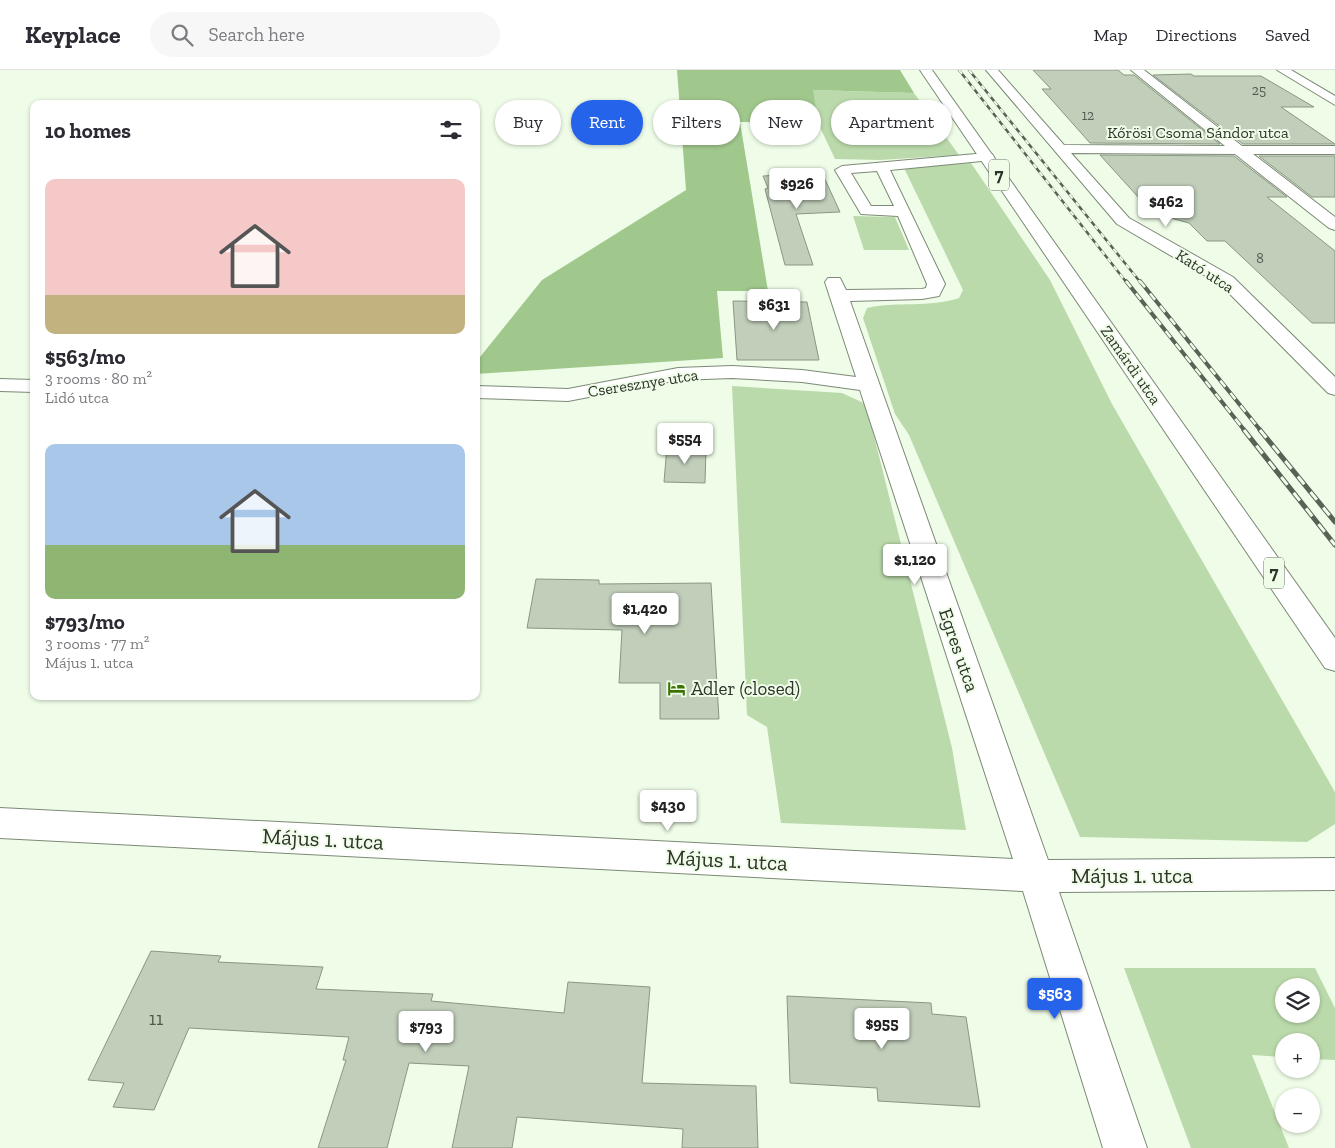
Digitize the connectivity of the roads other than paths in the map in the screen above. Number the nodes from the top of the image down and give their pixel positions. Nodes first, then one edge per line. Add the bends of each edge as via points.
1 (926, 70) edge
2 (992, 70) edge
3 (1137, 70) edge
4 (1283, 70) edge
5 (1335, 101) edge
6 (1060, 150) junction
7 (1238, 150) junction
8 (1335, 150) edge
9 (986, 157) junction
10 (882, 167) junction
11 (904, 211) junction
12 (1335, 225) edge
13 (0, 385) edge
14 (869, 385) junction
15 (30, 386) edge
16 (1335, 389) edge
17 (480, 392) edge
18 (1335, 660) edge
19 (0, 823) edge
20 (1335, 874) edge
21 (1036, 876) junction
22 (1125, 1148) edge

1 - 9 street, Zamárdi utca / 7
2 - 6 street, Kató utca
3 - 7 street
4 - 5 street
6 - 7 street, Kőrösi Csoma Sándor utca
6 - 16 street, Kató utca via 1123,221 1226,281
7 - 8 street, Kőrösi Csoma Sándor utca
7 - 12 street
9 - 10 street
9 - 18 street, Zamárdi utca / 7
10 - 11 street
10 - 11 street via 842,170 866,211
11 - 14 street, Egres utca via 936,284 933,292 837,289
13 - 15 street
14 - 17 street, Cseresznye utca via 802,376 732,372 678,374 568,395
14 - 21 street, Egres utca
19 - 21 street, Május 1. utca
20 - 21 street, Május 1. utca
21 - 22 street, Egres utca

